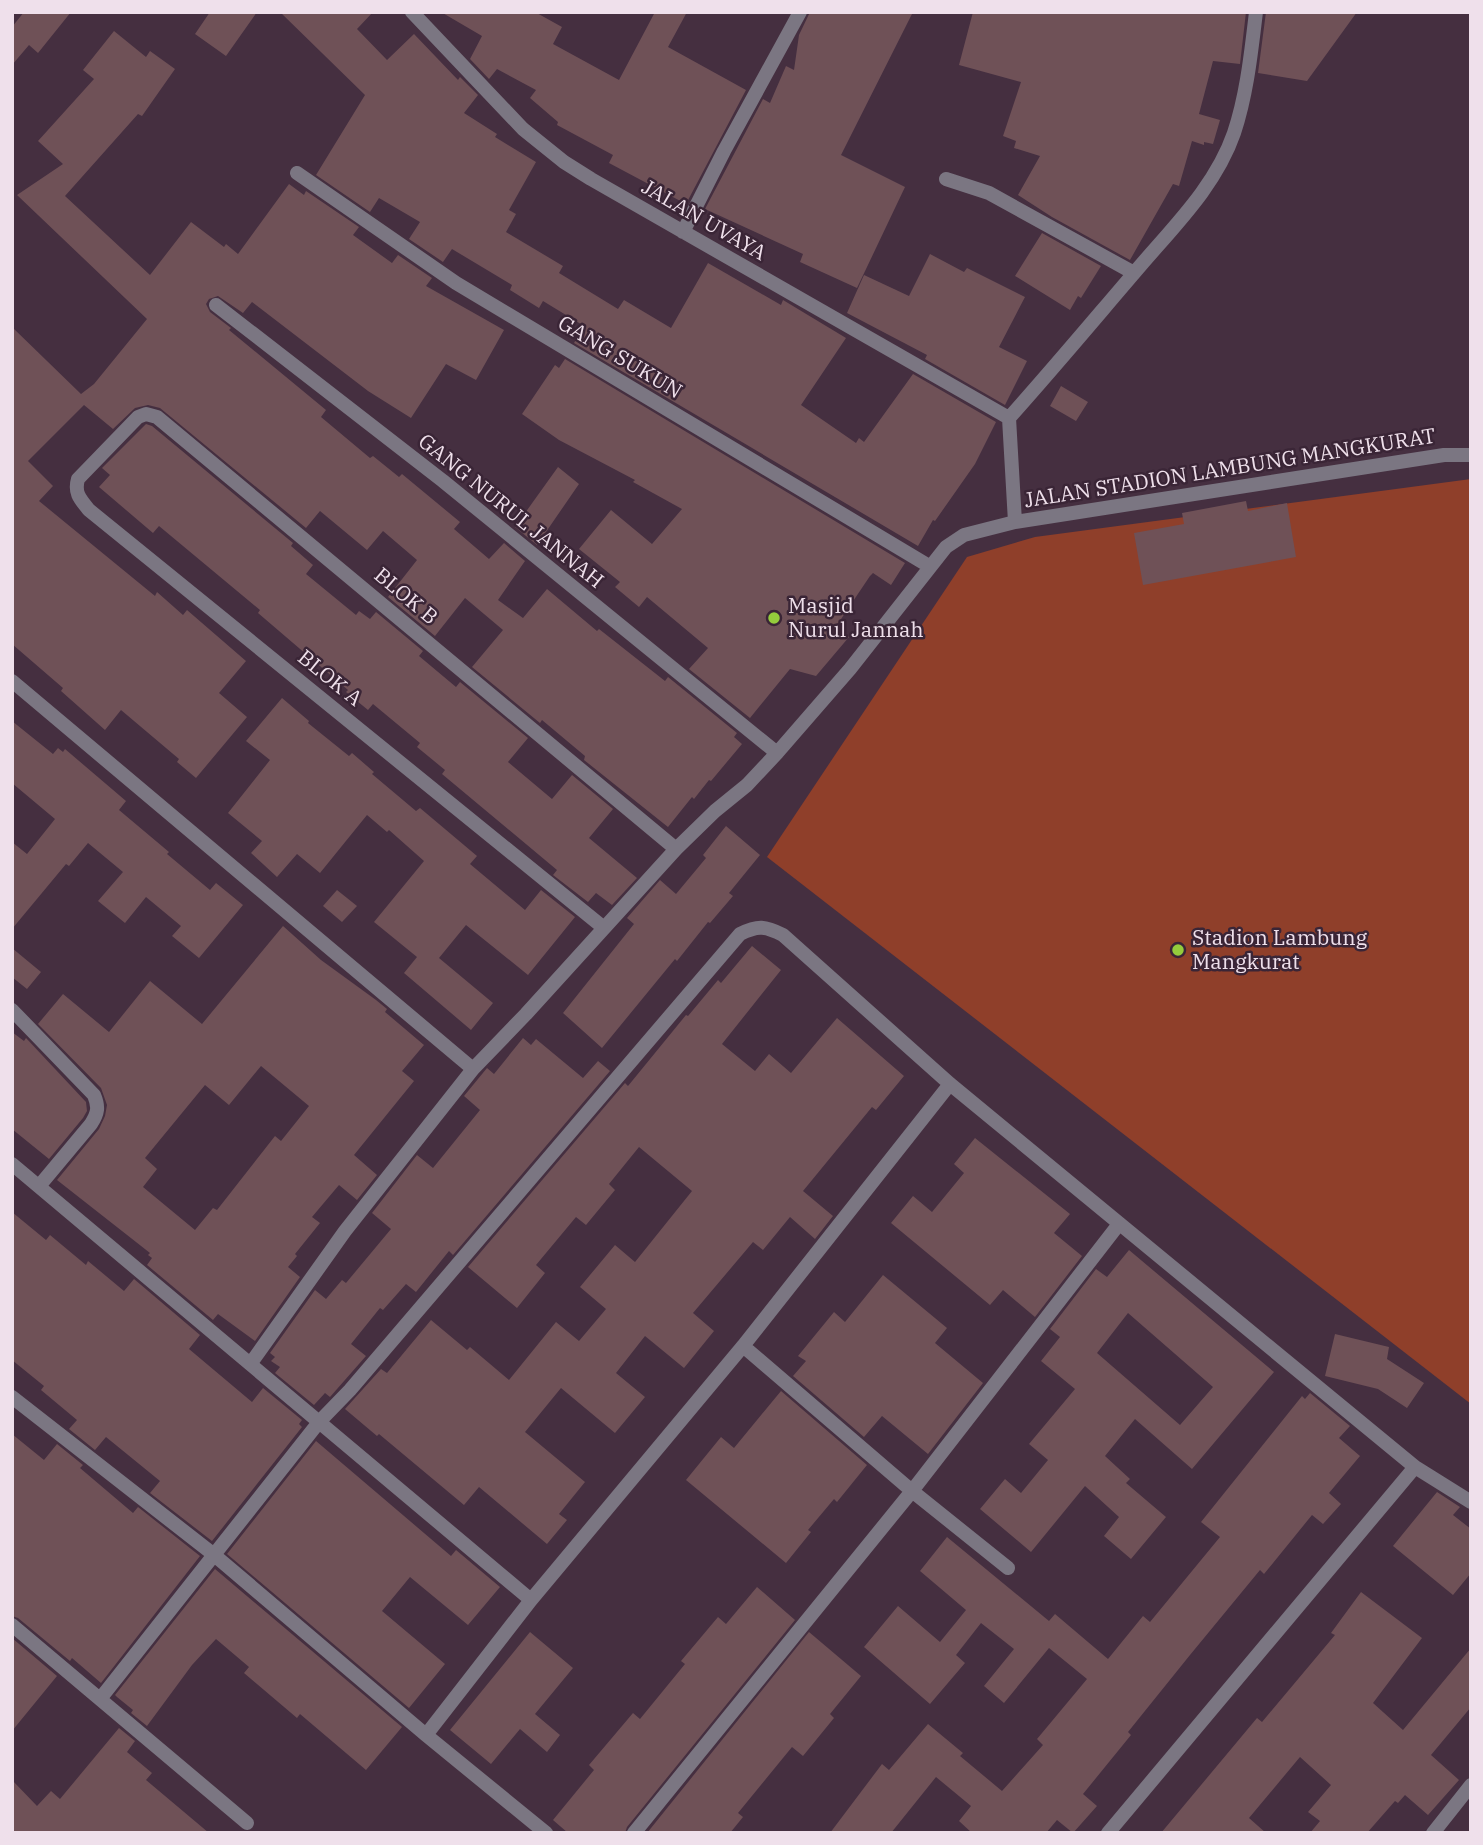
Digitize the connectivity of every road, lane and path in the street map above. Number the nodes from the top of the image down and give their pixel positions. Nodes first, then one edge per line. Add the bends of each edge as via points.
1 (412, 12) edge
2 (800, 12) edge
3 (1256, 12) edge
4 (297, 173) dead end
5 (946, 178) dead end
6 (683, 232) junction
7 (1134, 273) junction
8 (216, 305) dead end
9 (1009, 418) junction
10 (107, 448) joint
11 (1471, 455) edge
12 (1016, 522) junction
13 (929, 566) junction
14 (12, 681) edge
15 (777, 752) junction
16 (676, 849) junction
17 (604, 928) junction
18 (12, 1010) edge
19 (473, 1069) junction
20 (950, 1084) junction
21 (12, 1164) edge
22 (40, 1185) junction
23 (1119, 1224) junction
24 (743, 1346) junction
25 (251, 1363) junction
26 (12, 1397) edge
27 (319, 1422) junction
28 (1415, 1467) junction
29 (912, 1491) junction
30 (1471, 1502) edge
31 (213, 1554) junction
32 (1008, 1568) dead end
33 (531, 1600) junction
34 (12, 1625) edge
35 (100, 1699) junction
36 (426, 1735) junction
37 (1471, 1786) edge
38 (247, 1823) dead end
39 (546, 1833) edge
40 (634, 1833) edge
41 (1108, 1833) edge
42 (1433, 1833) edge

1 - 6 street, JALAN UVAYA via 523,129 564,162
2 - 6 street
3 - 7 street via 1248,75 1233,135 1195,204
4 - 13 street, GANG SUKUN via 456,283
5 - 7 street via 989,193
6 - 9 street, JALAN UVAYA
7 - 9 street
8 - 15 street, GANG NURUL JANNAH via 443,481
9 - 12 street, JALAN STADION LAMBUNG MANGKURAT
10 - 16 street, BLOK B via 138,417 146,414 166,423
10 - 17 street, BLOK A via 78,479 78,496 89,510
11 - 12 street, JALAN STADION LAMBUNG MANGKURAT
12 - 13 street via 964,536
13 - 15 street via 850,669
14 - 19 street
15 - 16 street
16 - 17 street
17 - 19 street
18 - 22 street via 98,1104 91,1124
19 - 25 street via 345,1231
20 - 23 street
20 - 24 street
20 - 27 street via 783,935 756,926 740,934
21 - 22 street
22 - 25 street
23 - 28 street
23 - 29 street
24 - 29 street
24 - 33 street
25 - 27 street
26 - 31 street
27 - 31 street
27 - 33 street
28 - 30 street
28 - 41 street
29 - 32 street
29 - 40 street
31 - 35 street
31 - 36 street
33 - 36 street
34 - 35 street
35 - 38 street
36 - 39 street
37 - 42 street

